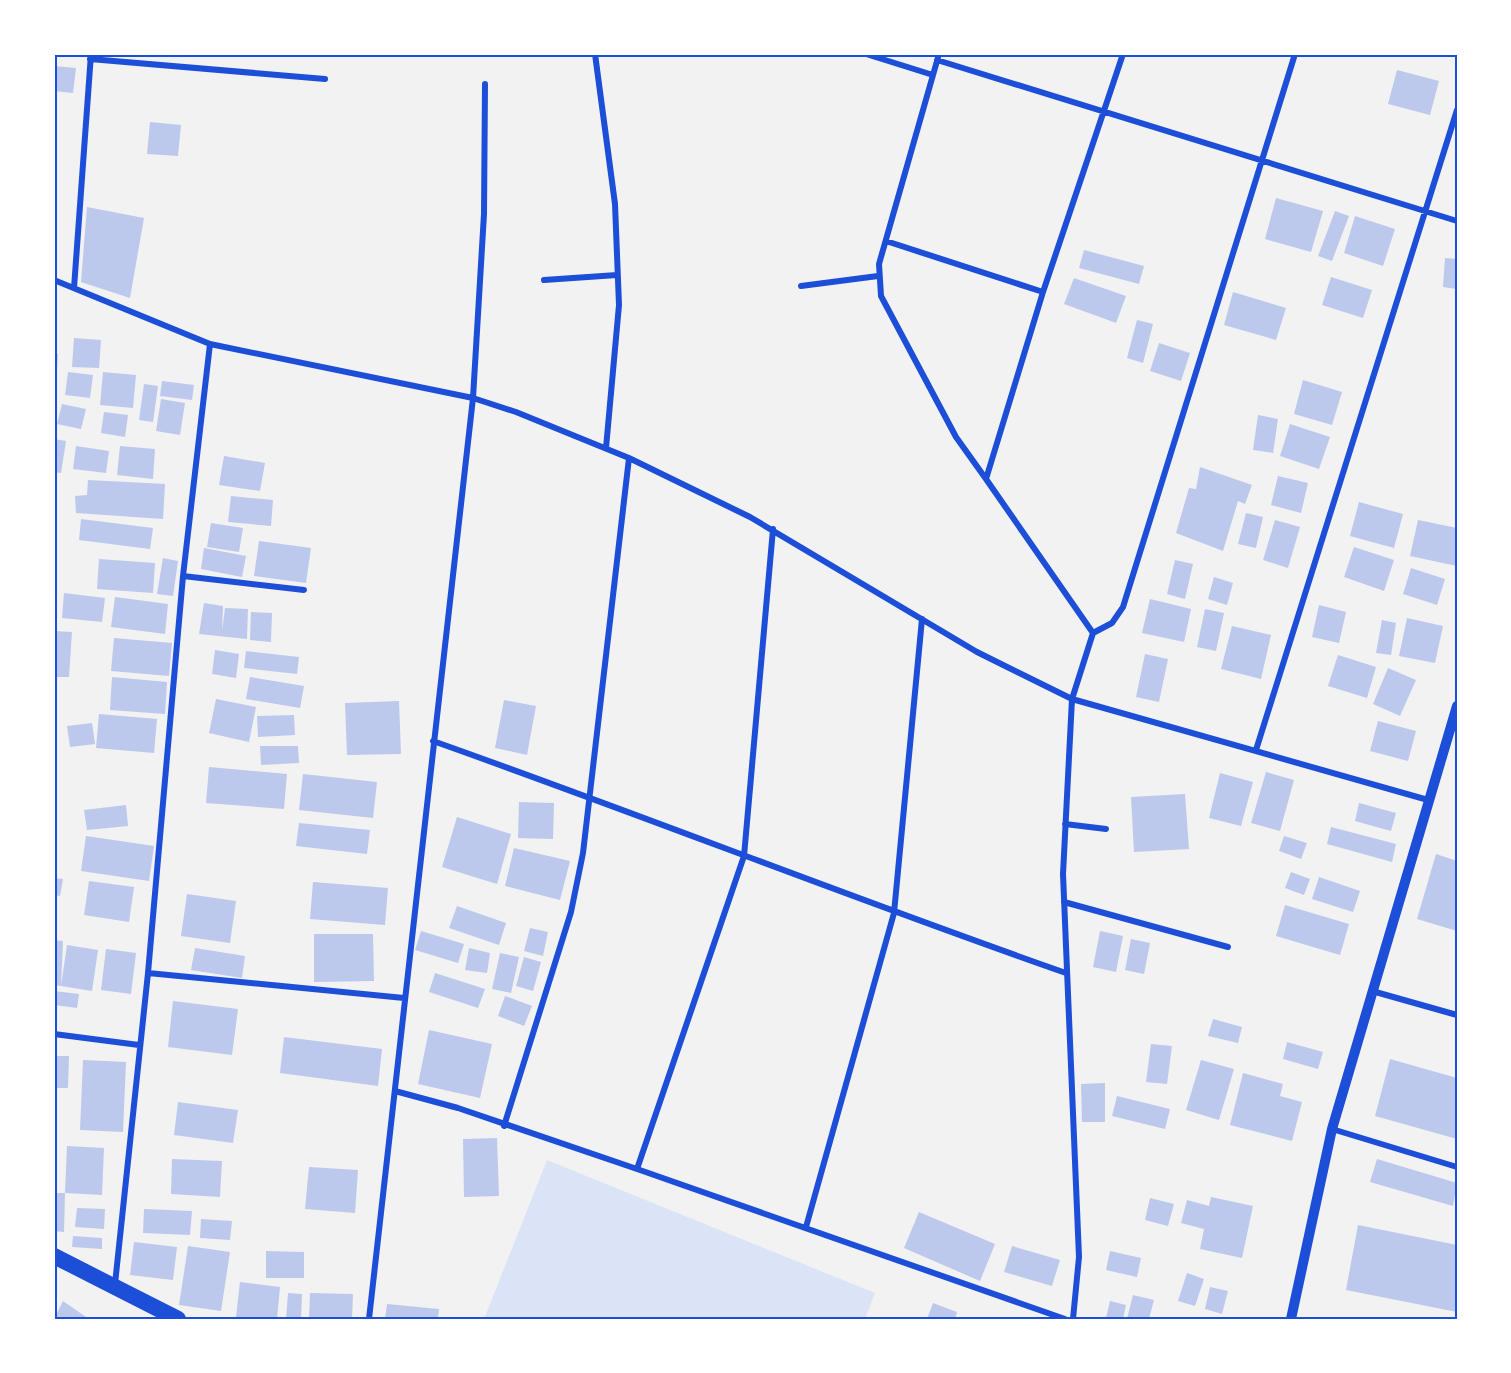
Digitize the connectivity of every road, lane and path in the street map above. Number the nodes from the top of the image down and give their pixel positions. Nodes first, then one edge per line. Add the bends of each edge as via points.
1 (595, 54) edge
2 (866, 54) edge
3 (1123, 54) edge
4 (1296, 54) edge
5 (91, 57) edge
6 (938, 57) edge
7 (933, 75) junction
8 (325, 79) dead end
9 (485, 84) dead end
10 (1457, 110) edge
11 (1104, 113) junction
12 (1263, 160) junction
13 (1426, 212) junction
14 (1457, 221) edge
15 (886, 241) junction
16 (617, 275) junction
17 (878, 276) junction
18 (54, 280) edge
19 (544, 280) dead end
20 (801, 286) dead end
21 (74, 288) junction
22 (1043, 292) junction
23 (210, 345) junction
24 (474, 398) junction
25 (606, 448) junction
26 (629, 458) junction
27 (986, 479) junction
28 (773, 529) junction
29 (183, 576) junction
30 (304, 590) dead end
31 (922, 619) junction
32 (1093, 633) junction
33 (1072, 699) junction
34 (1457, 706) edge
35 (433, 741) junction
36 (1256, 750) junction
37 (588, 796) junction
38 (1428, 800) junction
39 (1065, 824) junction
40 (1106, 829) dead end
41 (744, 856) junction
42 (1064, 902) junction
43 (894, 913) junction
44 (1228, 947) dead end
45 (148, 973) junction
46 (1066, 973) junction
47 (1372, 991) junction
48 (404, 998) junction
49 (1457, 1015) edge
50 (54, 1034) edge
51 (139, 1045) junction
52 (395, 1091) junction
53 (504, 1126) junction
54 (1332, 1129) junction
55 (1457, 1167) edge
56 (637, 1168) junction
57 (806, 1227) junction
58 (54, 1256) edge
59 (115, 1287) junction
60 (178, 1319) edge
61 (369, 1319) edge
62 (1065, 1319) edge
63 (1073, 1319) edge
64 (1291, 1319) edge

1 - 16 street via 615,204
2 - 7 street
3 - 11 street
4 - 12 street
5 - 8 street
5 - 21 street
6 - 7 street
6 - 11 street
7 - 15 street
9 - 24 street via 484,214
10 - 13 street
11 - 12 street
11 - 22 street
12 - 13 street
12 - 32 street via 1123,607 1112,623
13 - 14 street
13 - 36 street
15 - 17 street
15 - 22 street
16 - 19 street
16 - 25 street via 619,305
17 - 20 street
17 - 27 street via 883,300 956,437
18 - 21 street
21 - 23 street
22 - 27 street
23 - 24 street
23 - 29 street
24 - 25 street
24 - 35 street
25 - 26 street
26 - 28 street
26 - 37 street
27 - 32 street
28 - 31 street
28 - 41 street
29 - 30 street
29 - 45 street
31 - 33 street via 977,652
31 - 43 street
32 - 33 street
33 - 36 street
33 - 39 street
34 - 38 street
35 - 37 street
35 - 48 street
36 - 38 street
37 - 41 street
37 - 53 street via 583,853 571,912
38 - 47 street
39 - 40 street
39 - 42 street
41 - 43 street
41 - 56 street
42 - 44 street
42 - 46 street
43 - 46 street
43 - 57 street
45 - 48 street
45 - 51 street
46 - 63 street via 1079,1257
47 - 49 street
47 - 54 street
48 - 52 street
50 - 51 street
51 - 59 street
52 - 53 street via 458,1108
52 - 61 street
53 - 56 street
54 - 55 street
54 - 64 street
56 - 57 street
57 - 62 street
58 - 59 highway
59 - 60 highway

